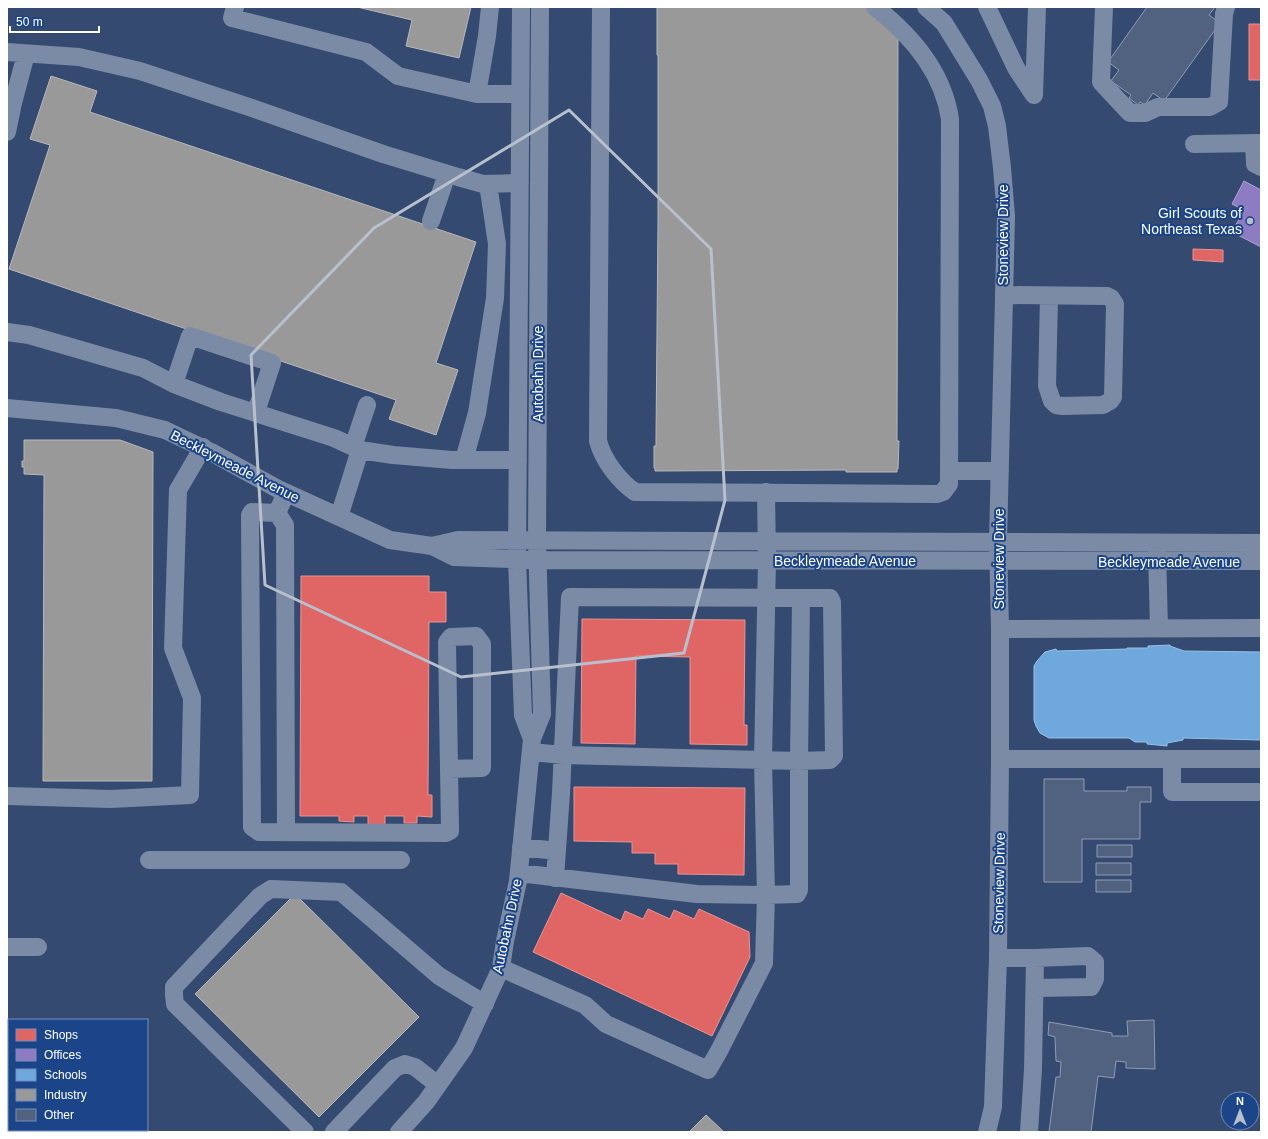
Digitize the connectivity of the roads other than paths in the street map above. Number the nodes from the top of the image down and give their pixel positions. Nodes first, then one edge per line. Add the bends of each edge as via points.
1 (235, 7) edge
2 (490, 7) edge
3 (521, 7) edge
4 (540, 7) edge
5 (601, 7) edge
6 (875, 7) edge
7 (926, 7) edge
8 (986, 7) edge
9 (1037, 7) edge
10 (1104, 7) edge
11 (1226, 7) edge
12 (7, 52) edge
13 (26, 54) junction
14 (477, 94) junction
15 (520, 94) junction
16 (7, 132) edge
17 (1257, 143) edge
18 (1194, 144) dead end
19 (1261, 166) edge
20 (447, 174) junction
21 (520, 183) junction
22 (488, 184) junction
23 (431, 221) dead end
24 (1004, 295) junction
25 (1049, 296) junction
26 (7, 332) edge
27 (174, 384) junction
28 (367, 405) dead end
29 (7, 408) edge
30 (256, 412) junction
31 (203, 447) junction
32 (357, 449) junction
33 (464, 460) junction
34 (518, 460) junction
35 (950, 471) junction
36 (1000, 472) junction
37 (766, 492) junction
38 (286, 493) junction
39 (277, 513) junction
40 (339, 517) junction
41 (517, 541) junction
42 (537, 541) junction
43 (767, 541) junction
44 (998, 541) junction
45 (1157, 542) junction
46 (1261, 543) edge
47 (432, 546) junction
48 (516, 560) junction
49 (538, 560) junction
50 (767, 561) junction
51 (1261, 561) edge
52 (999, 562) junction
53 (1157, 562) junction
54 (766, 598) junction
55 (801, 598) junction
56 (1159, 628) junction
57 (1261, 628) edge
58 (1000, 629) junction
59 (531, 745) junction
60 (563, 755) junction
61 (1000, 759) junction
62 (1172, 759) junction
63 (1261, 759) edge
64 (763, 760) junction
65 (799, 761) junction
66 (449, 769) junction
67 (1261, 792) edge
68 (7, 796) edge
69 (286, 832) junction
70 (304, 832) junction
71 (521, 847) junction
72 (557, 851) junction
73 (149, 860) dead end
74 (304, 860) junction
75 (401, 860) dead end
76 (519, 873) junction
77 (555, 878) junction
78 (766, 895) junction
79 (7, 947) edge
80 (38, 947) dead end
81 (998, 958) junction
82 (1035, 958) junction
83 (502, 968) junction
84 (1035, 988) junction
85 (485, 1004) junction
86 (438, 1085) junction
87 (305, 1132) edge
88 (334, 1132) edge
89 (399, 1132) edge
90 (987, 1132) edge
91 (1029, 1132) edge

1 - 14 street via 232,18 366,52 398,76
2 - 14 street
3 - 15 street, Autobahn Drive
4 - 42 street, Autobahn Drive
5 - 37 street via 598,442 614,471 635,492
6 - 35 street via 919,49 938,79 949,109
7 - 24 street, Stoneview Drive via 944,23 967,58 992,106 1002,168 1006,216
8 - 9 street via 1016,68 1034,94
10 - 11 street via 1101,82 1130,113 1145,114 1158,107 1210,107 1219,102
12 - 13 street
13 - 16 street
13 - 20 street via 78,57 140,71
14 - 15 street
15 - 21 street, Autobahn Drive
17 - 18 street
17 - 19 street via 1255,164
20 - 22 street
20 - 23 street
21 - 22 street
21 - 34 street, Autobahn Drive
22 - 33 street via 497,244 495,298 477,413
24 - 25 street
24 - 36 street, Stoneview Drive
25 - 25 street via 1107,296 1115,304 1113,397 1107,403 1064,406 1056,405 1052,401 1047,386
26 - 27 street via 29,335 143,368
27 - 30 street
27 - 30 street via 190,336 272,363
28 - 32 street
29 - 31 street, Beckleymeade Avenue via 116,418 165,430
30 - 32 street via 334,438
31 - 38 street, Beckleymeade Avenue
31 - 68 street via 178,490 177,498 173,648 192,698 190,795 111,799
32 - 33 street via 393,455
32 - 40 street
33 - 34 street
34 - 41 street, Autobahn Drive
35 - 36 street
35 - 37 street via 950,484 943,492 937,494
36 - 44 street, Stoneview Drive
37 - 43 street
38 - 39 street
38 - 40 street, Beckleymeade Avenue
39 - 69 street via 285,525
39 - 69 street via 252,512 250,515 252,827 259,832
40 - 47 street, Beckleymeade Avenue via 390,540
41 - 42 street, Beckleymeade Avenue
41 - 47 street, Beckleymeade Avenue via 458,540
41 - 48 street, Autobahn Drive
42 - 43 street, Beckleymeade Avenue
42 - 49 street, Autobahn Drive
43 - 44 street, Beckleymeade Avenue
43 - 50 street
44 - 45 street, Beckleymeade Avenue
44 - 52 street, Stoneview Drive
45 - 46 street, Beckleymeade Avenue
45 - 53 street
47 - 48 street, Beckleymeade Avenue via 454,557
48 - 49 street, Beckleymeade Avenue
48 - 59 street, Autobahn Drive via 523,715
49 - 50 street, Beckleymeade Avenue
49 - 59 street, Autobahn Drive via 542,714
50 - 52 street, Beckleymeade Avenue
50 - 54 street
51 - 53 street, Beckleymeade Avenue
52 - 53 street, Beckleymeade Avenue
52 - 58 street, Stoneview Drive
53 - 56 street
54 - 55 street
54 - 60 street via 570,597
54 - 64 street
55 - 65 street
55 - 65 street via 830,598 832,602 834,756 830,760
56 - 57 street
56 - 58 street
58 - 61 street, Stoneview Drive
59 - 60 street
59 - 71 street, Autobahn Drive
60 - 64 street
60 - 72 street
61 - 62 street
61 - 81 street, Stoneview Drive
62 - 63 street
62 - 67 street via 1172,792
64 - 65 street
64 - 78 street
65 - 78 street via 799,890 797,894
66 - 66 street via 447,642 451,637 476,636 482,644 482,768
66 - 70 street via 450,831 446,833
69 - 70 street
70 - 74 street
71 - 72 street
71 - 76 street, Autobahn Drive
72 - 77 street
73 - 74 street
74 - 75 street
76 - 77 street
76 - 83 street, Autobahn Drive
77 - 78 street via 697,894
78 - 83 street via 764,963 708,1070 606,1024 585,1005
79 - 80 street
81 - 82 street
81 - 90 street, Stoneview Drive via 993,1107
82 - 84 street
82 - 84 street via 1088,956 1095,962 1095,979 1091,987
83 - 85 street, Autobahn Drive
84 - 91 street
85 - 86 street, Autobahn Drive via 464,1048
85 - 87 street via 439,976 341,892 271,889 260,896 174,987 175,1004
86 - 88 street via 415,1067 405,1064 395,1068
86 - 89 street, Autobahn Drive

